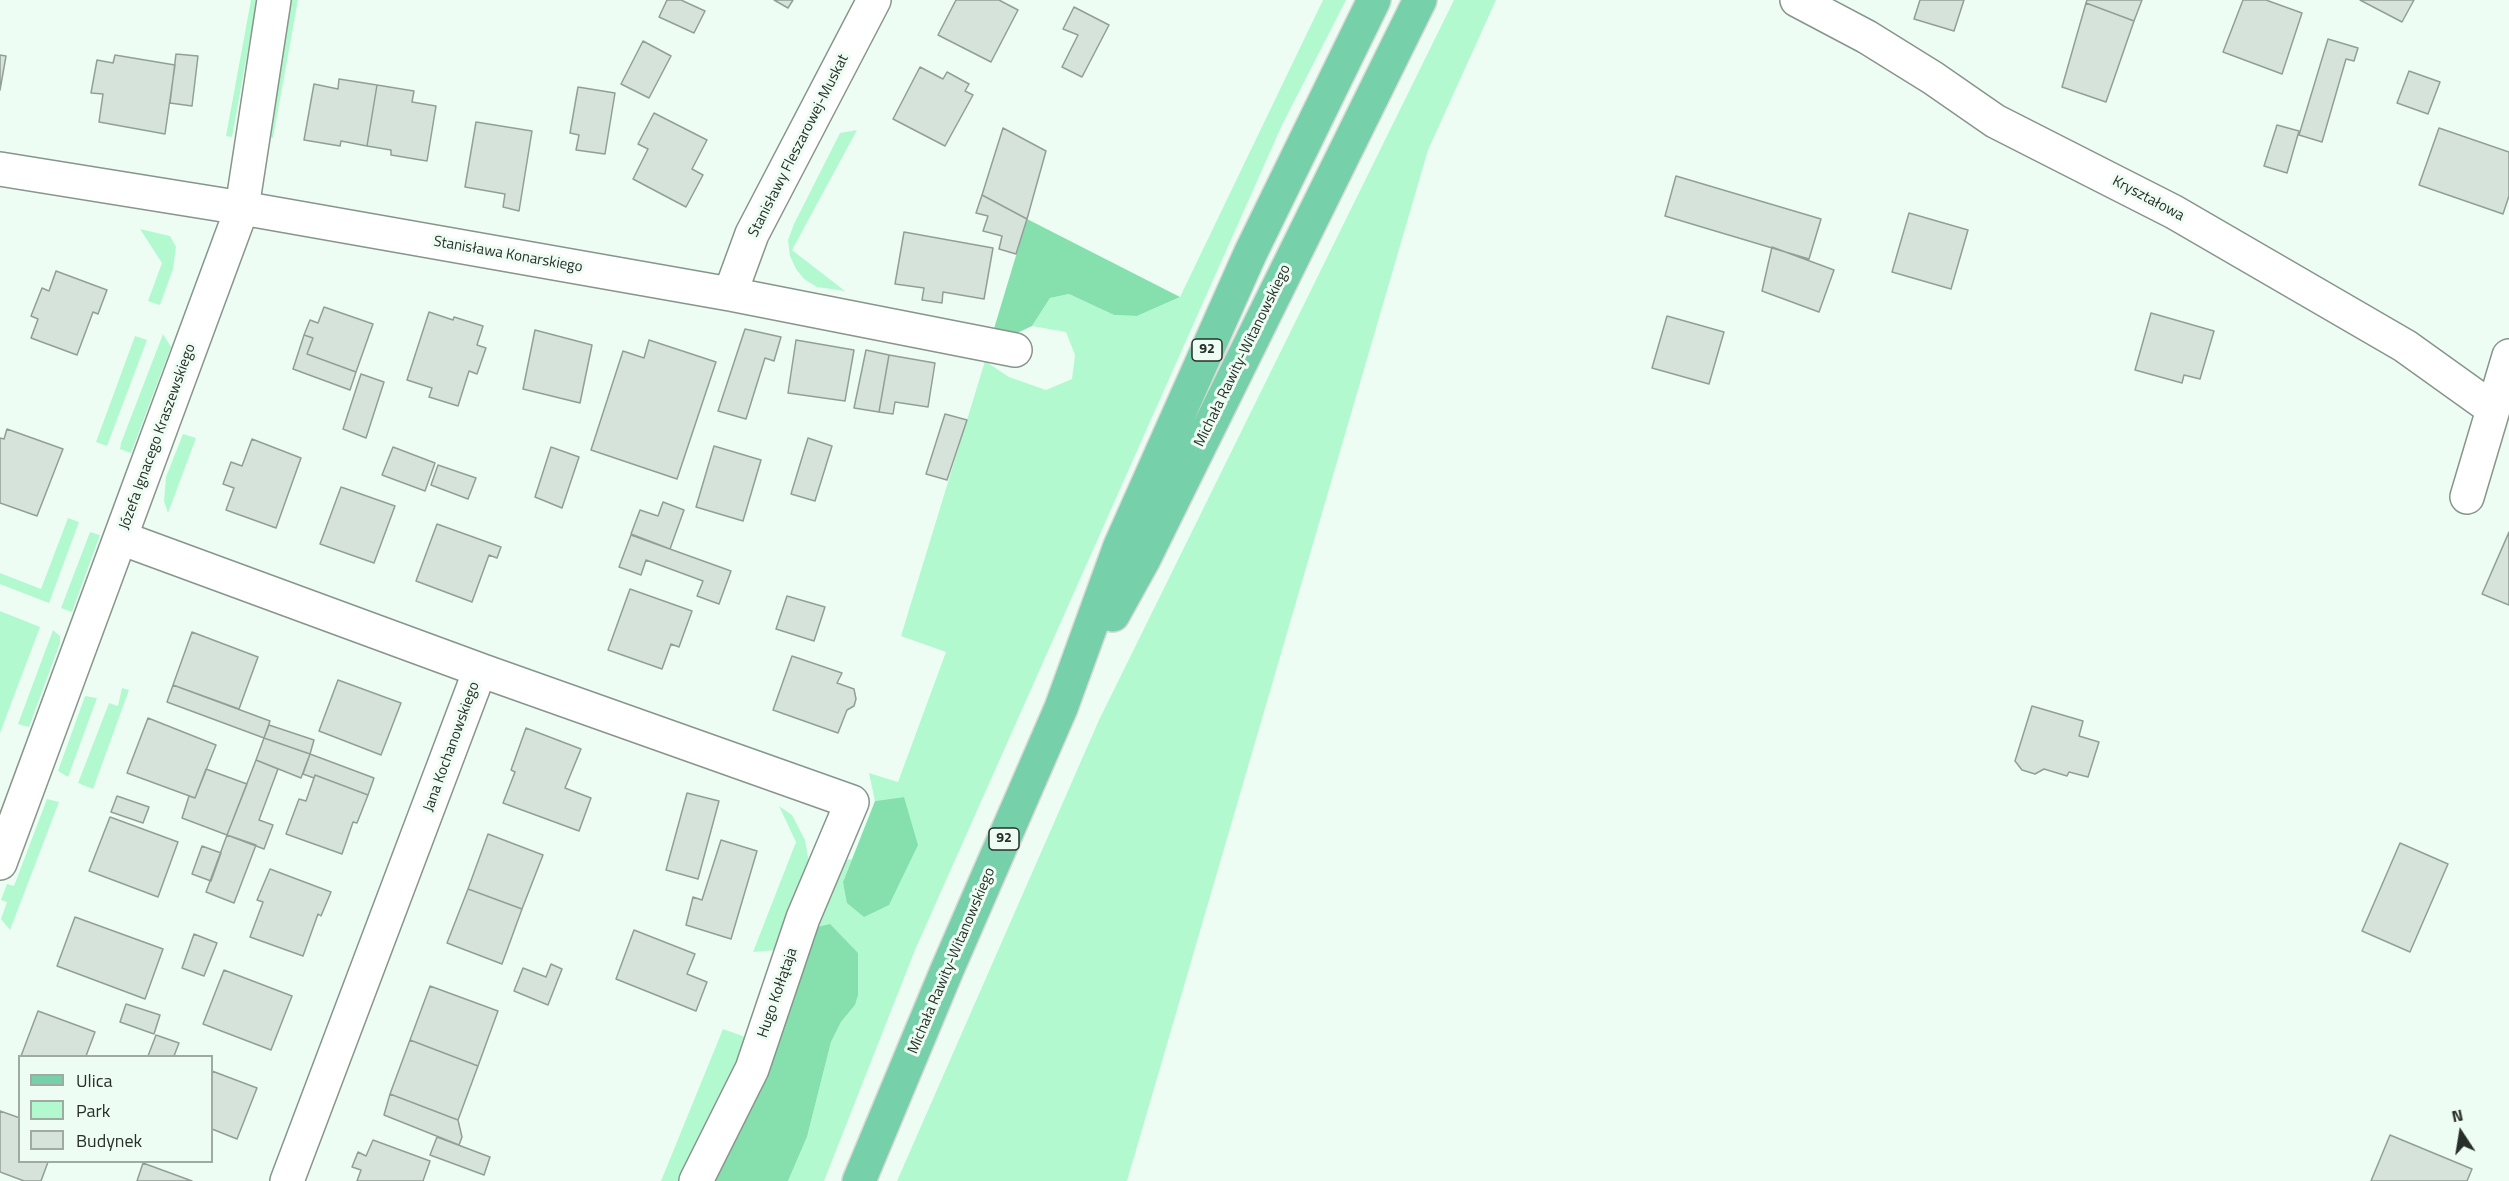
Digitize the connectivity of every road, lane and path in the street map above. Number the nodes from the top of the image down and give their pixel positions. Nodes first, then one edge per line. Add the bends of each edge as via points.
1 (274, 0) edge
2 (874, 0) edge
3 (1374, 0) edge
4 (1420, 0) edge
5 (1797, 0) edge
6 (0, 169) edge
7 (242, 208) junction
8 (730, 294) junction
9 (1015, 350) dead end
10 (2509, 356) edge
11 (2493, 409) junction
12 (2467, 496) dead end
13 (121, 538) junction
14 (480, 670) junction
15 (1061, 708) junction
16 (0, 863) edge
17 (287, 1181) edge
18 (696, 1181) edge
19 (859, 1181) edge

1 - 7 street, Józefa Ignacego Kraszewskiego
2 - 8 street, Stanisławy Fleszarowej-Muskat via 752,234
3 - 15 main road, Michała Rawity-Witanowskiego / 92 via 1250,254 1120,546
4 - 15 main road, Michała Rawity-Witanowskiego / 92 via 1144,558
5 - 11 street, Kryształowa via 1876,43 1995,121 2174,212 2395,340
6 - 7 street, Stanisława Konarskiego
7 - 8 street, Stanisława Konarskiego
7 - 13 street, Józefa Ignacego Kraszewskiego
8 - 9 street, Stanisława Konarskiego
10 - 11 street
11 - 12 street
13 - 14 street, Jana Kochanowskiego
13 - 16 street, Józefa Ignacego Kraszewskiego
14 - 17 street, Jana Kochanowskiego
14 - 18 street, Hugo Kołłątaja via 852,802 803,918 752,1069
15 - 19 main road, Michała Rawity-Witanowskiego / 92

